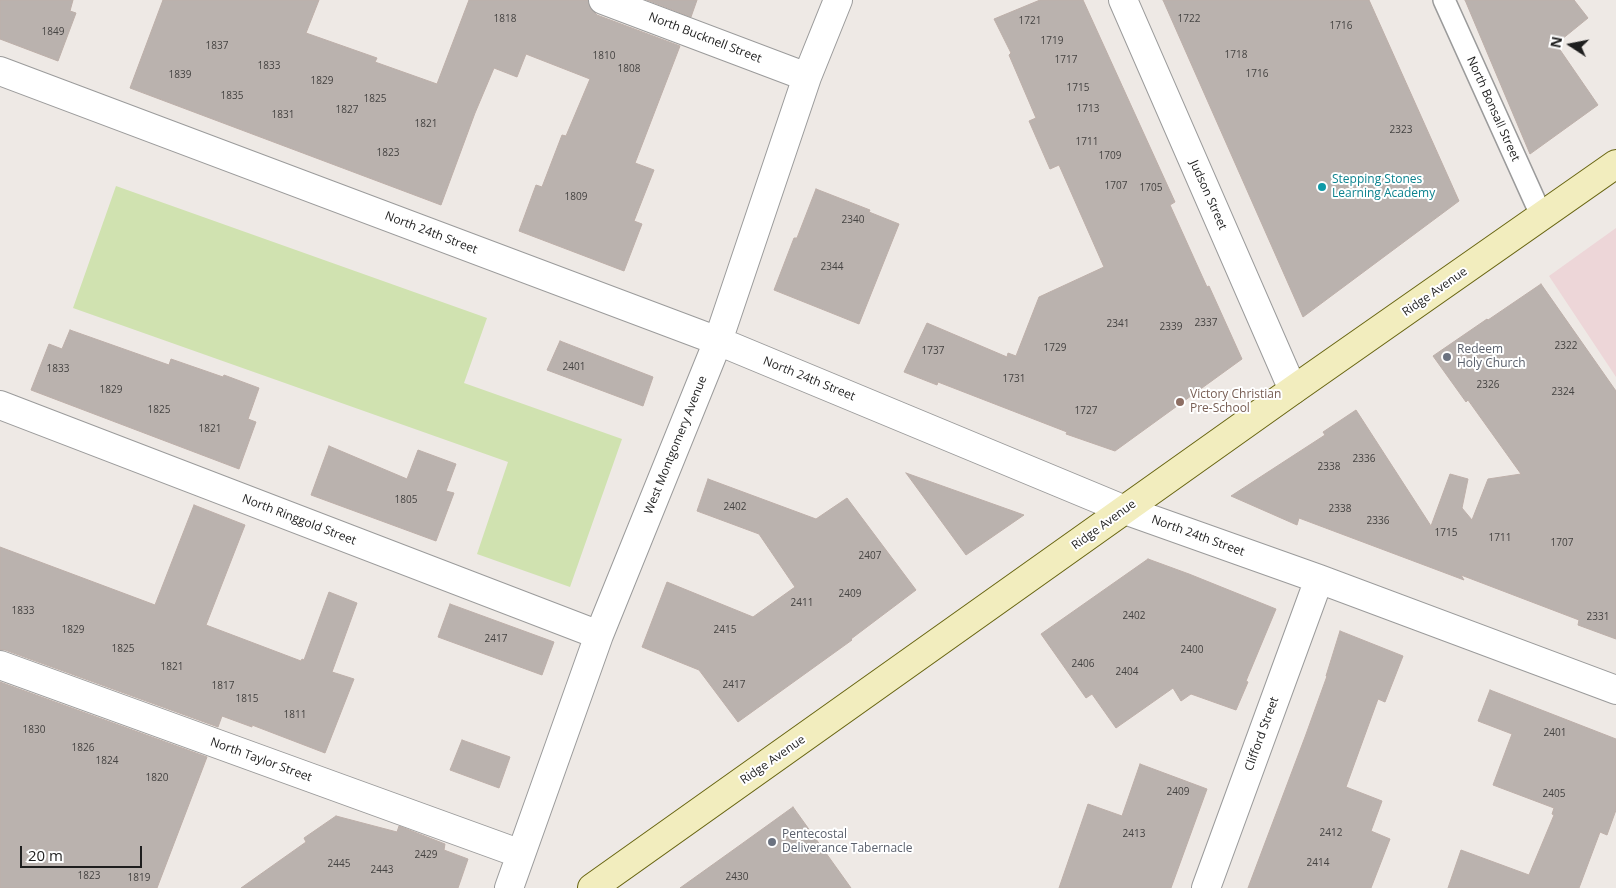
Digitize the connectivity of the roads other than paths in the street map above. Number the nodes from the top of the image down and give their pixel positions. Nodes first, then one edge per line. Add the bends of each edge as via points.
1 (603, 0) edge
2 (838, 0) edge
3 (1123, 0) edge
4 (1444, 0) edge
5 (0, 71) edge
6 (807, 77) junction
7 (1616, 164) edge
8 (1542, 218) junction
9 (718, 342) junction
10 (1293, 390) junction
11 (0, 404) edge
12 (1125, 510) junction
13 (1319, 579) junction
14 (599, 635) junction
15 (0, 665) edge
16 (1616, 690) edge
17 (521, 854) junction
18 (509, 888) edge
19 (592, 888) edge
20 (1206, 888) edge

1 - 6 street, North Bucknell Street
2 - 6 street, West Montgomery Avenue
3 - 10 street, Judson Street
4 - 8 lane, North Bonsall Street
5 - 9 street, North 24th Street
6 - 9 street, West Montgomery Avenue
7 - 8 street, Ridge Avenue
8 - 10 street, Ridge Avenue
9 - 12 street, North 24th Street
9 - 14 street, West Montgomery Avenue
10 - 12 street, Ridge Avenue
11 - 14 street, North Ringgold Street
12 - 13 street, North 24th Street
12 - 19 street, Ridge Avenue
13 - 16 street, North 24th Street
13 - 20 street, Clifford Street
14 - 17 street, West Montgomery Avenue
15 - 17 street, North Taylor Street
17 - 18 street, West Montgomery Avenue

